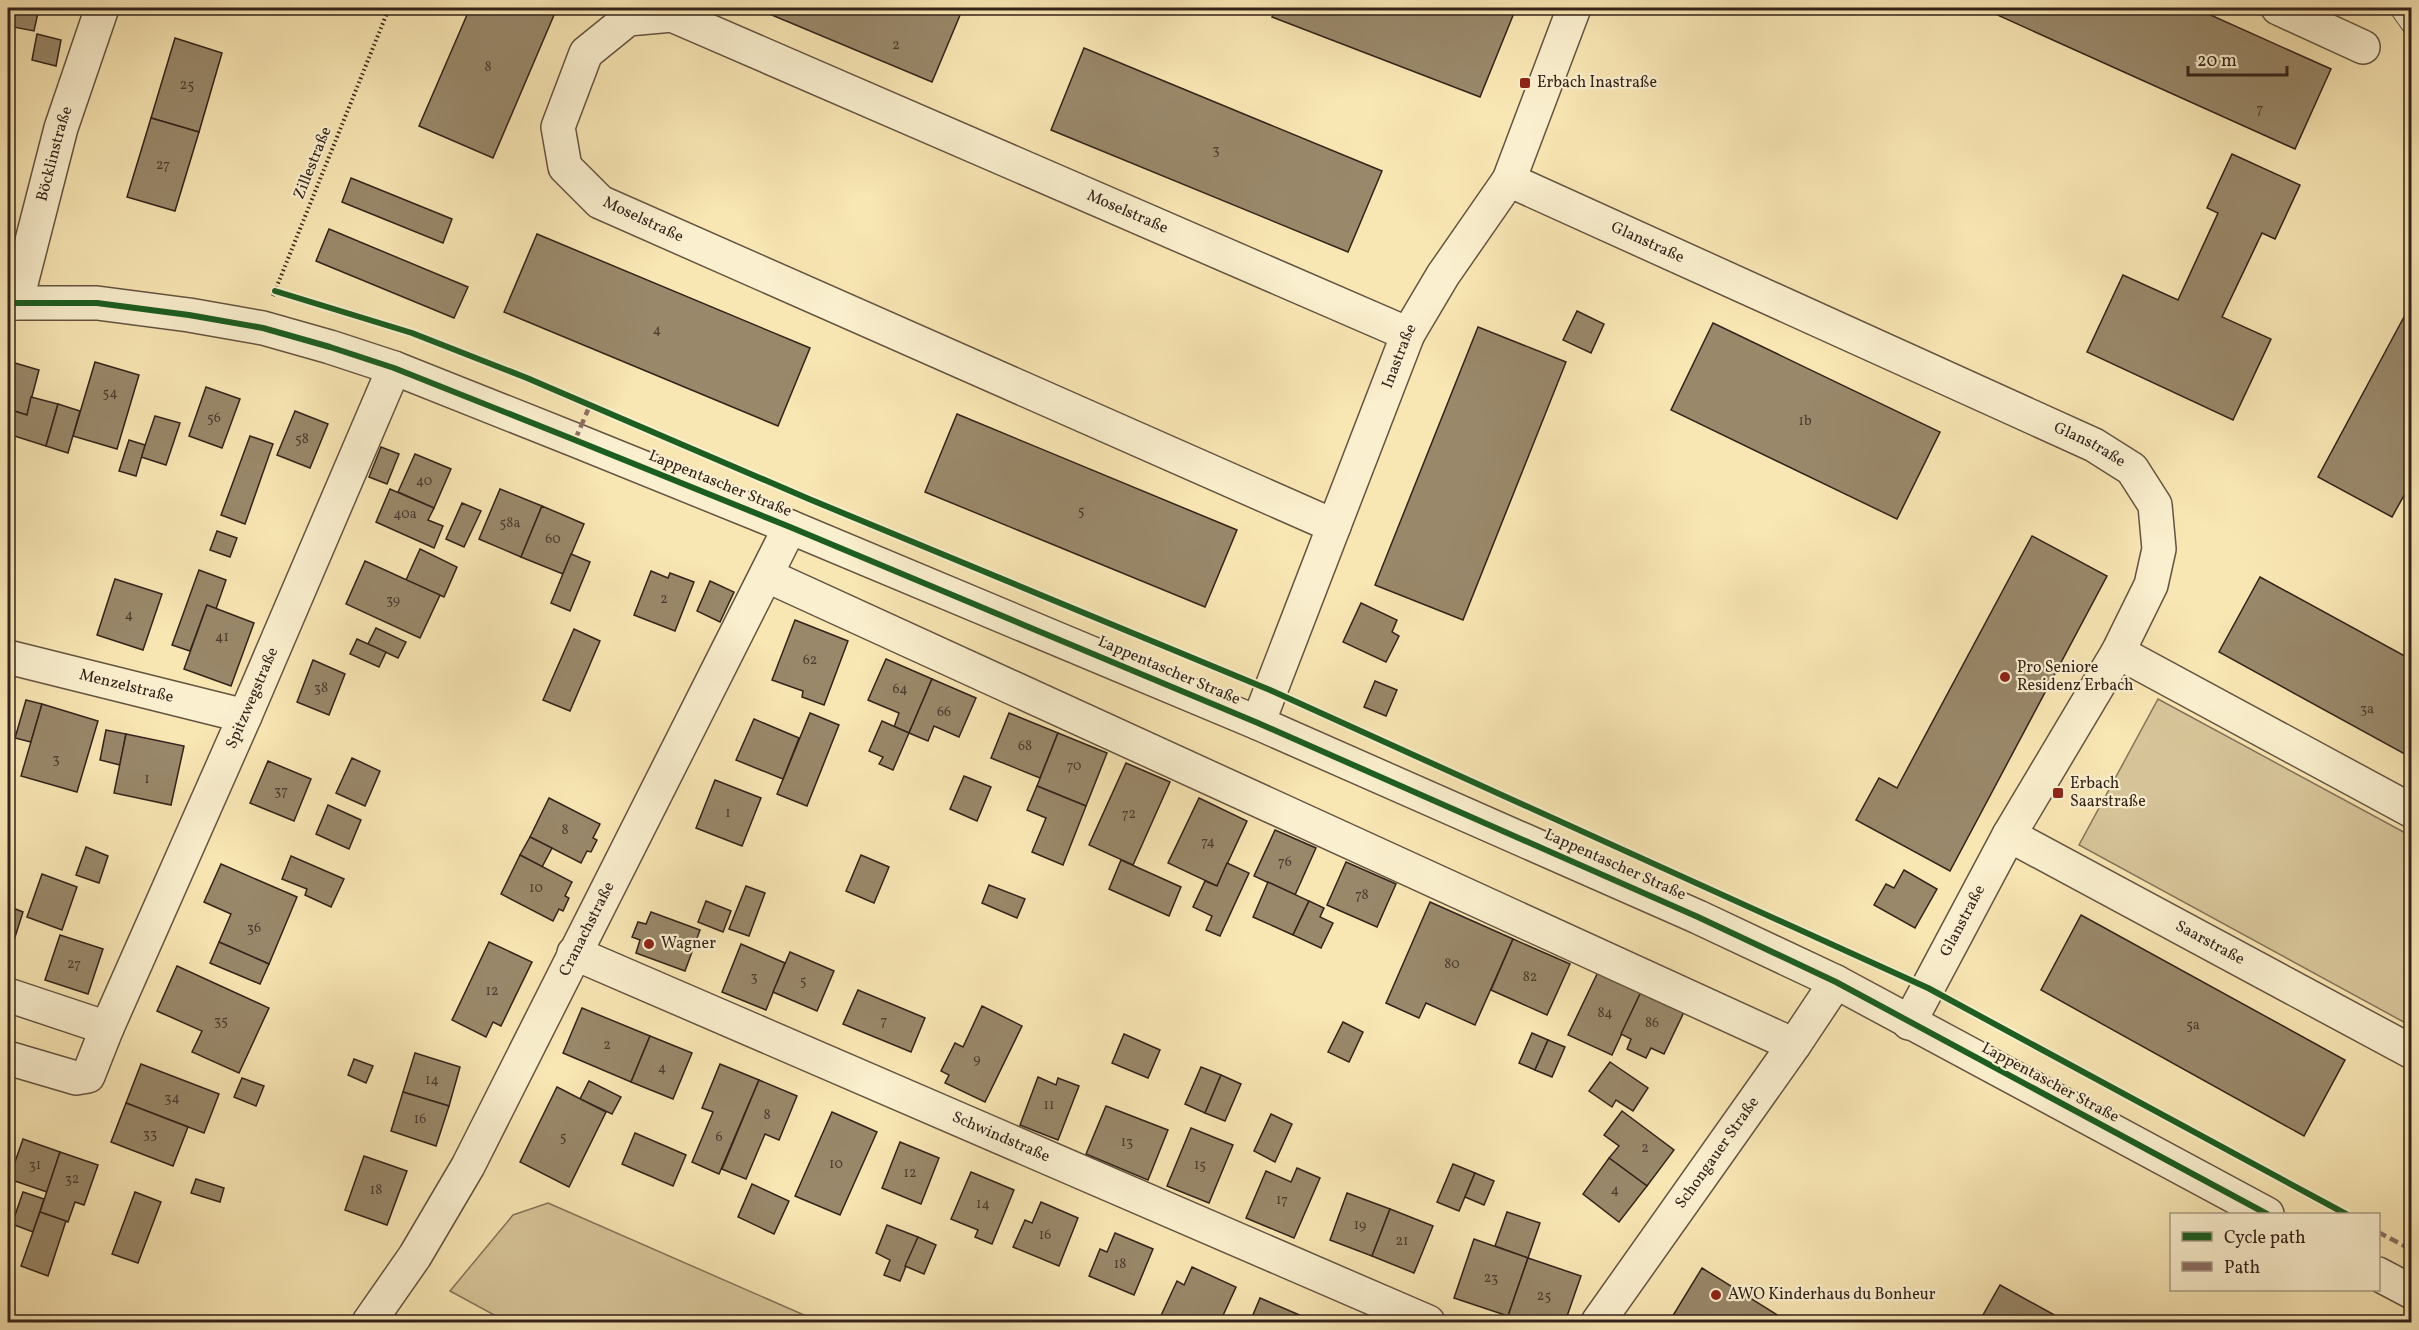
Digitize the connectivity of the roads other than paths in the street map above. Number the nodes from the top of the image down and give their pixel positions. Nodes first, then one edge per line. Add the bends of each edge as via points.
1 (102, 8) edge
2 (1574, 8) edge
3 (2278, 8) edge
4 (2400, 8) edge
5 (2412, 25) edge
6 (2363, 47) dead end
7 (1509, 180) junction
8 (12, 303) edge
9 (1408, 334) junction
10 (394, 368) junction
11 (1334, 526) junction
12 (790, 527) junction
13 (768, 576) junction
14 (2118, 652) junction
15 (8, 657) edge
16 (245, 716) junction
17 (1258, 723) junction
18 (2412, 811) edge
19 (2009, 835) junction
20 (574, 953) junction
21 (1836, 982) junction
22 (8, 995) edge
23 (1909, 1023) junction
24 (107, 1028) junction
25 (1794, 1045) junction
26 (2412, 1052) edge
27 (8, 1058) edge
28 (2263, 1213) edge
29 (2380, 1275) edge
30 (2412, 1292) edge
31 (369, 1323) edge
32 (1428, 1323) edge
33 (1598, 1323) edge

1 - 8 street, Böcklinstraße via 61,128
2 - 7 street, Inastraße
3 - 6 street
4 - 5 lane
7 - 9 street, Inastraße via 1443,275
7 - 14 street, Glanstraße via 2094,445 2132,469 2155,505 2159,549 2151,585
8 - 10 street, Lappentascher Straße via 97,303 189,315 263,328
9 - 11 street, Inastraße
9 - 11 street, Moselstraße via 672,15 628,20 586,53 558,127 565,167 600,202
10 - 12 street, Lappentascher Straße
10 - 16 street, Spitzwegstraße
11 - 17 street, Inastraße
12 - 13 street, Cranachstraße
12 - 17 street, Lappentascher Straße
13 - 20 street, Cranachstraße
13 - 25 street
14 - 18 street
14 - 19 street, Glanstraße
15 - 16 street, Menzelstraße
16 - 24 street, Spitzwegstraße
17 - 21 street, Lappentascher Straße via 1563,856
19 - 23 street, Glanstraße
19 - 26 street, Saarstraße
20 - 31 street, Cranachstraße via 468,1166 415,1256
20 - 32 street, Schwindstraße
21 - 23 street, Lappentascher Straße
21 - 25 street, Schongauer Straße
22 - 24 street
23 - 28 street, Lappentascher Straße
24 - 27 street, Spitzwegstraße via 88,1076 76,1078
25 - 33 street, Schongauer Straße
29 - 30 street

